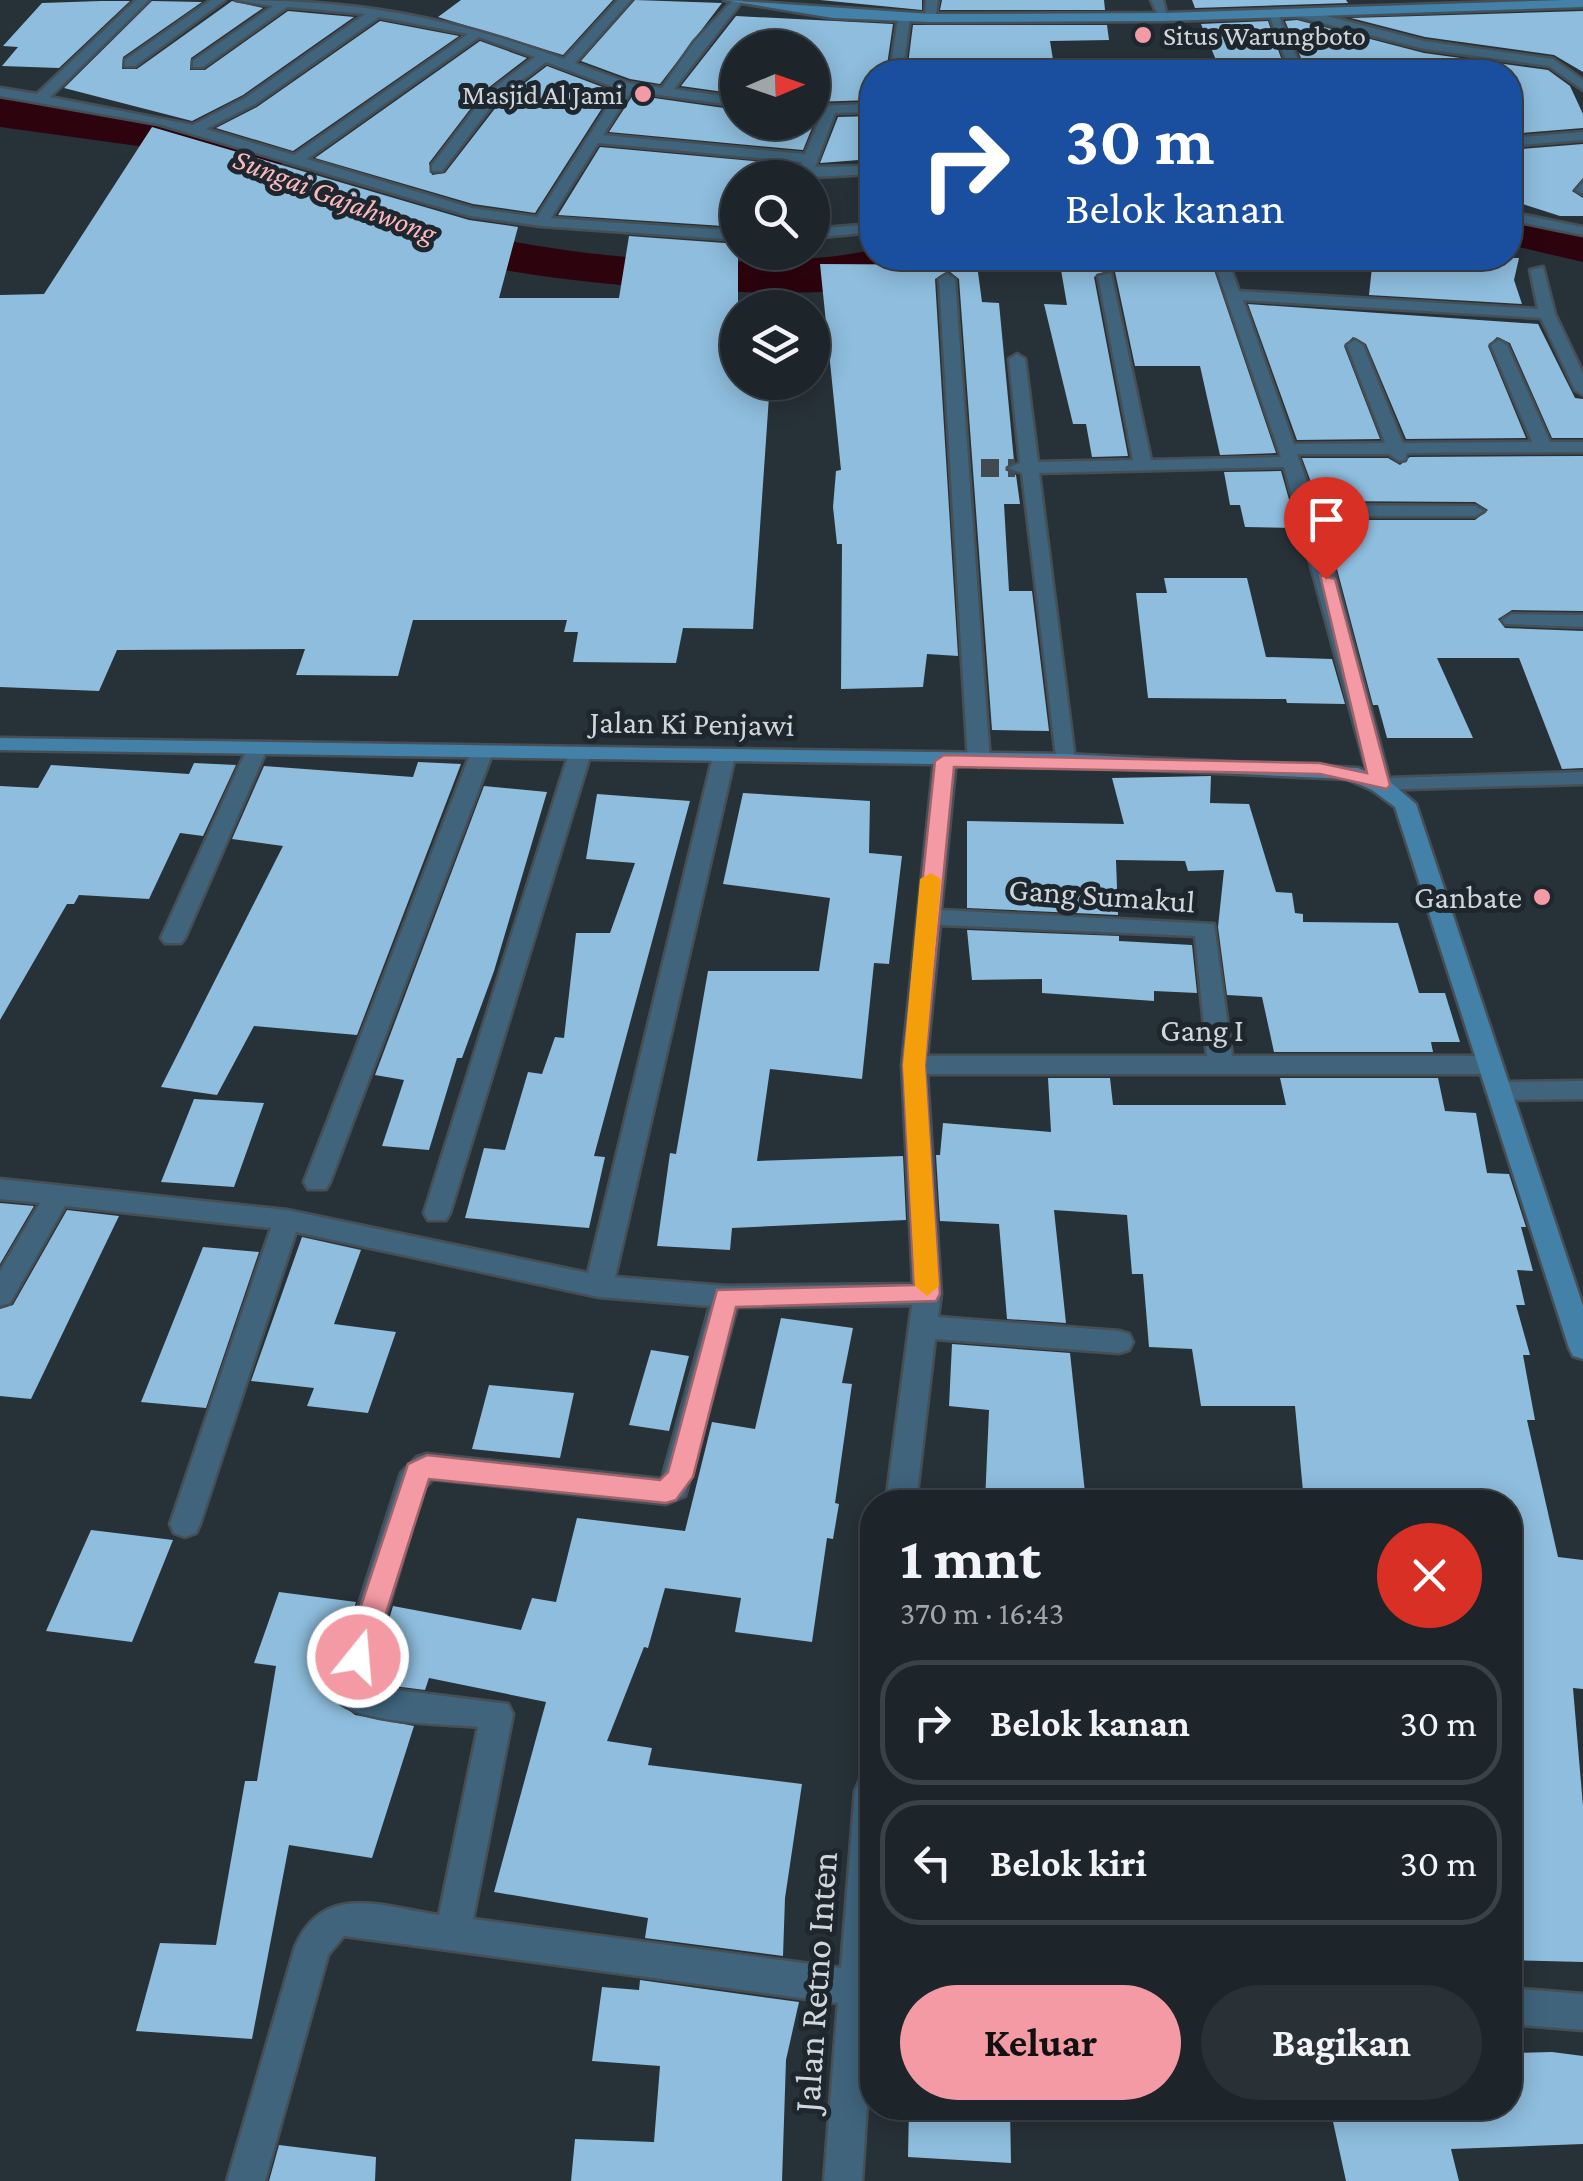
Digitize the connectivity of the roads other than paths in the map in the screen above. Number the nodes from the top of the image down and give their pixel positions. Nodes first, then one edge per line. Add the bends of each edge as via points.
1 (143, 0) edge
2 (219, 0) edge
3 (242, 0) edge
4 (624, 0) edge
5 (932, 0) edge
6 (1157, 0) edge
7 (734, 1) edge
8 (1472, 2) edge
9 (1583, 2) edge
10 (285, 3) junction
11 (772, 3) edge
12 (377, 12) junction
13 (1299, 13) junction
14 (1272, 14) junction
15 (1164, 17) junction
16 (904, 18) junction
17 (930, 18) junction
18 (478, 32) junction
19 (544, 57) junction
20 (898, 60) edge
21 (1292, 60) edge
22 (1518, 60) edge
23 (1522, 60) edge
24 (130, 63) dead end
25 (198, 64) dead end
26 (566, 65) junction
27 (1580, 78) edge
28 (627, 86) junction
29 (0, 92) edge
30 (666, 92) junction
31 (40, 99) junction
32 (720, 100) edge
33 (860, 109) edge
34 (830, 110) edge
35 (194, 130) junction
36 (1583, 136) edge
37 (593, 138) junction
38 (1522, 141) edge
39 (297, 160) junction
40 (745, 160) edge
41 (437, 168) dead end
42 (830, 169) edge
43 (860, 170) edge
44 (1522, 218) edge
45 (541, 222) junction
46 (860, 229) edge
47 (1583, 231) edge
48 (830, 232) edge
49 (720, 235) edge
50 (1224, 270) edge
51 (1538, 270) dead end
52 (1106, 276) dead end
53 (946, 279) dead end
54 (1232, 295) junction
55 (1547, 314) junction
56 (1355, 345) dead end
57 (1500, 345) dead end
58 (1017, 358) dead end
59 (1583, 390) edge
60 (1543, 447) junction
61 (1583, 448) edge
62 (1398, 452) junction
63 (1289, 456) junction
64 (1143, 466) junction
65 (959, 468) junction
66 (980, 468) tunnel mouth
67 (1022, 468) junction
68 (1308, 510) junction
69 (1475, 510) dead end
70 (1512, 620) dead end
71 (1583, 621) edge
72 (0, 744) edge
73 (257, 748) junction
74 (482, 752) junction
75 (580, 754) junction
76 (724, 756) junction
77 (1064, 760) junction
78 (944, 761) junction
79 (980, 762) junction
80 (1583, 778) edge
81 (1380, 785) junction
82 (926, 918) junction
83 (172, 938) dead end
84 (1220, 1062) junction
85 (914, 1065) junction
86 (1491, 1065) junction
87 (1499, 1090) junction
88 (1583, 1090) edge
89 (318, 1182) dead end
90 (0, 1189) edge
91 (58, 1196) junction
92 (437, 1213) dead end
93 (287, 1220) junction
94 (599, 1286) junction
95 (1574, 1290) edge
96 (927, 1294) junction
97 (0, 1295) edge
98 (726, 1297) junction
99 (923, 1327) junction
100 (1119, 1342) dead end
101 (1583, 1348) edge
102 (902, 1490) edge
103 (185, 1524) dead end
104 (453, 1932) junction
105 (860, 1973) edge
106 (856, 1988) junction
107 (1522, 2007) edge
108 (1583, 2012) edge
109 (246, 2181) edge
110 (843, 2181) edge

1 - 31 street
2 - 24 street
3 - 10 street
4 - 26 street
5 - 17 street
6 - 15 street
7 - 11 main road
7 - 30 street
8 - 9 main road
8 - 13 main road
10 - 12 street
10 - 25 street
11 - 16 main road
12 - 18 street
12 - 35 street via 250,101
13 - 14 main road
13 - 22 street via 1427,52
14 - 15 main road
14 - 21 street
15 - 17 main road
16 - 17 main road
16 - 20 street
18 - 19 street
18 - 39 street
19 - 26 street
19 - 41 street via 492,96
23 - 27 street via 1552,63
26 - 28 street
28 - 30 street
28 - 37 street
29 - 31 street
30 - 32 street
31 - 35 street
33 - 34 street
35 - 39 street
36 - 38 street
37 - 40 street
37 - 45 street
39 - 45 street via 470,212
42 - 43 street
44 - 47 street
45 - 49 street
46 - 48 street
50 - 54 street
51 - 55 street
52 - 64 street
53 - 65 street
54 - 55 street
54 - 63 street
55 - 59 street
56 - 62 street
57 - 60 street
58 - 67 street
60 - 61 street
60 - 62 street
62 - 63 street
63 - 64 street
63 - 68 street
64 - 67 street
65 - 66 street
65 - 79 street
67 - 77 street
68 - 69 street
68 - 81 street
70 - 71 street
72 - 73 main road, Jalan Ki Penjawi
73 - 74 main road, Jalan Ki Penjawi
73 - 83 street
74 - 75 main road, Jalan Ki Penjawi
74 - 89 street
75 - 76 main road, Jalan Ki Penjawi
75 - 92 street
76 - 78 main road, Jalan Ki Penjawi
76 - 94 street
77 - 79 main road, Jalan Ki Penjawi
77 - 81 main road, Jalan Ki Penjawi via 1320,768
78 - 79 main road, Jalan Ki Penjawi
78 - 82 street
80 - 81 street
81 - 86 main road via 1405,804
82 - 84 street, Gang Sumakul via 1206,929
82 - 85 street
84 - 85 street, Gang I
84 - 86 street, Gang I
85 - 96 street
86 - 87 main road
87 - 88 street
87 - 95 main road
90 - 91 street
91 - 93 street
91 - 97 street
93 - 94 street
93 - 103 street
94 - 98 street
95 - 101 main road
96 - 98 street
96 - 99 street
98 - 104 street via 675,1486 666,1492 427,1466 411,1482 348,1692 362,1701 498,1714
99 - 100 street
99 - 102 street
104 - 106 street
104 - 109 street via 342,1920 326,1927 312,1947
105 - 106 street, Jalan Retno Inten
106 - 110 street, Jalan Retno Inten
107 - 108 street

